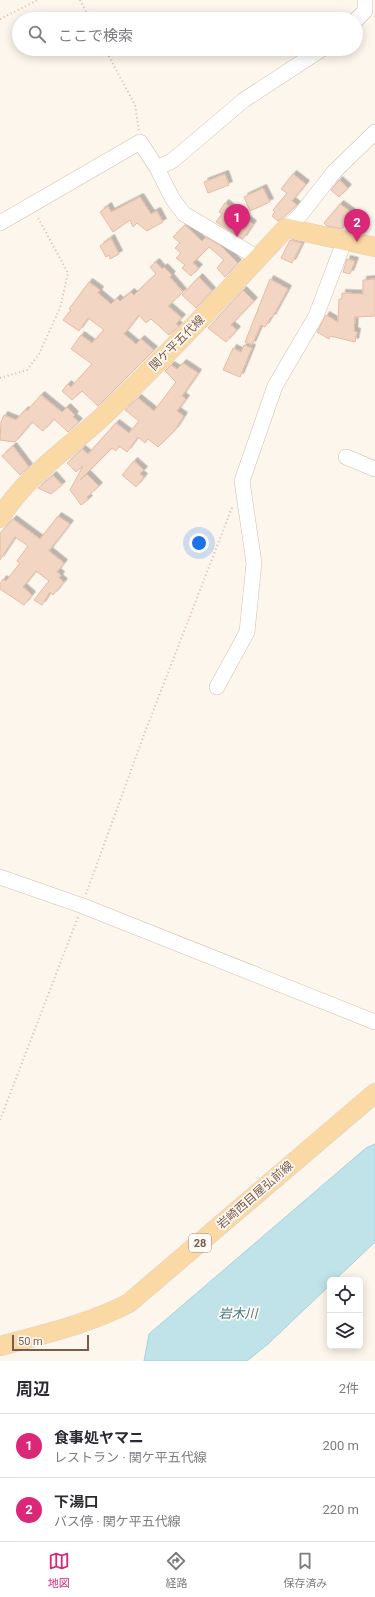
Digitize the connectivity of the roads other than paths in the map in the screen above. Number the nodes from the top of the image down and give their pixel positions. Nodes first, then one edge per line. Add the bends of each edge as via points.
1 (311, 56) edge
2 (375, 132) edge
3 (157, 168) junction
4 (0, 223) edge
5 (286, 228) junction
6 (344, 242) junction
7 (375, 247) edge
8 (258, 258) junction
9 (346, 457) dead end
10 (375, 469) edge
11 (0, 518) edge
12 (217, 687) dead end
13 (0, 877) edge
14 (375, 1022) edge
15 (375, 1093) edge
16 (0, 1346) edge

1 - 3 street via 244,100 172,161
2 - 5 street via 334,172 301,214
3 - 4 street via 140,142
3 - 8 street via 172,198 184,214
5 - 6 main road
5 - 8 main road, 関ケ平五代線
6 - 7 main road
6 - 12 street via 316,316 275,386 242,482 254,563 247,632
8 - 11 main road, 関ケ平五代線 via 196,326 30,480
9 - 10 street
13 - 14 street via 82,906
15 - 16 main road, 岩崎西目屋弘前線 / 28 via 129,1302 88,1321

